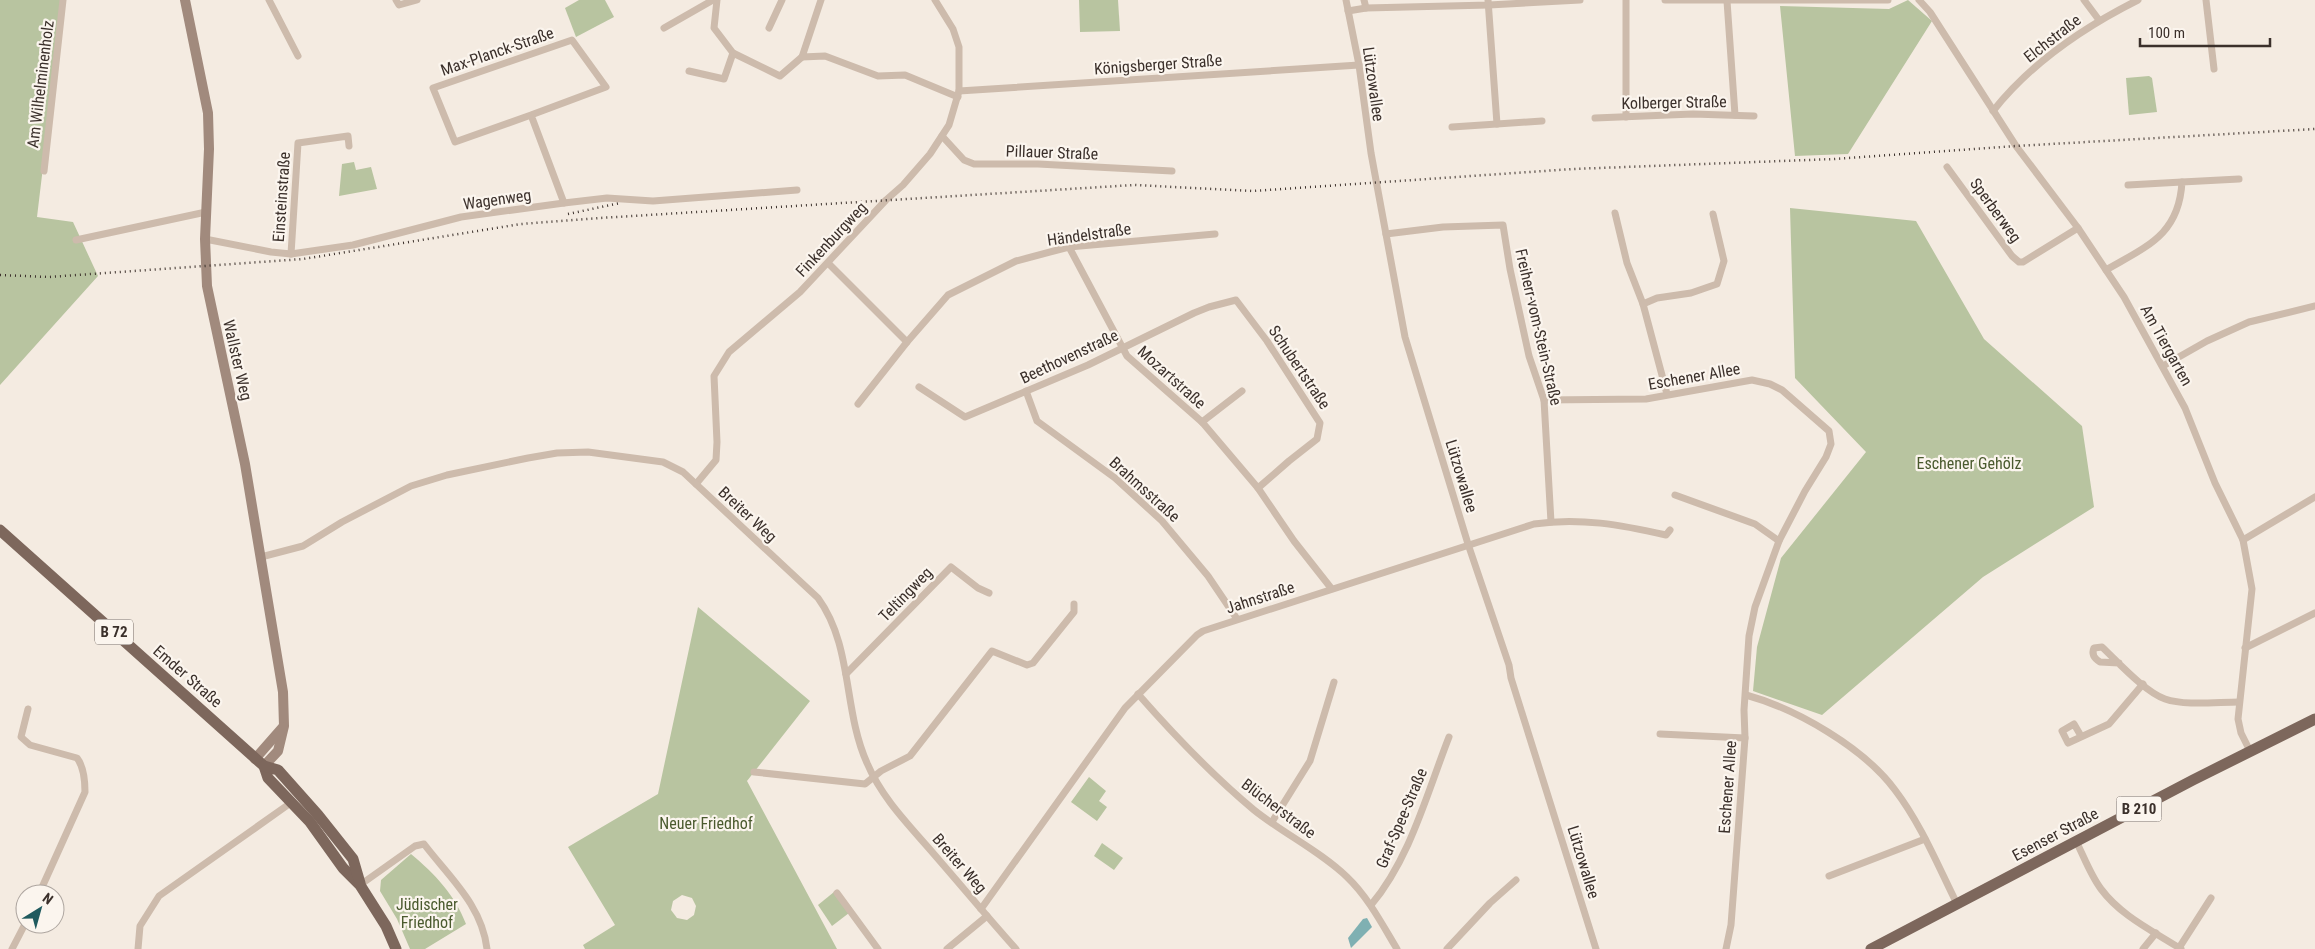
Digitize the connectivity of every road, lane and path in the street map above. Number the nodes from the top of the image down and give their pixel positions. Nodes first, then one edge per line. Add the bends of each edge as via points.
1 (64, 0) edge
2 (186, 0) edge
3 (269, 0) edge
4 (396, 0) edge
5 (418, 0) edge
6 (713, 0) edge
7 (718, 0) edge
8 (782, 0) edge
9 (821, 0) edge
10 (935, 0) edge
11 (1346, 0) edge
12 (1364, 0) edge
13 (1580, 0) edge
14 (1626, 0) edge
15 (1665, 0) edge
16 (1692, 0) edge
17 (1888, 0) edge
18 (1919, 0) edge
19 (2084, 0) edge
20 (2138, 0) edge
21 (2206, 0) edge
22 (1727, 1) edge
23 (1489, 3) edge
24 (1366, 8) junction
25 (1348, 11) junction
26 (2099, 20) junction
27 (664, 28) dead end
28 (769, 28) dead end
29 (733, 53) junction
30 (298, 56) dead end
31 (802, 57) junction
32 (1359, 65) junction
33 (2214, 69) dead end
34 (689, 71) dead end
35 (958, 94) junction
36 (1993, 111) junction
37 (531, 115) junction
38 (1734, 115) junction
39 (1754, 116) dead end
40 (1626, 117) junction
41 (1595, 118) dead end
42 (1542, 121) dead end
43 (1497, 124) junction
44 (1452, 127) dead end
45 (942, 136) junction
46 (349, 146) dead end
47 (1947, 167) dead end
48 (44, 171) dead end
49 (1172, 171) dead end
50 (2239, 178) dead end
51 (2182, 182) junction
52 (2128, 185) dead end
53 (797, 190) dead end
54 (564, 203) junction
55 (206, 212) junction
56 (1615, 213) dead end
57 (1714, 214) dead end
58 (2078, 228) junction
59 (1215, 234) dead end
60 (1386, 234) junction
61 (205, 239) junction
62 (76, 240) dead end
63 (1069, 247) junction
64 (291, 254) junction
65 (828, 263) junction
66 (2106, 270) junction
67 (1236, 300) joint
68 (1642, 304) junction
69 (2315, 306) edge
70 (907, 342) junction
71 (1122, 347) junction
72 (2163, 366) junction
73 (919, 387) dead end
74 (1242, 391) dead end
75 (1026, 392) junction
76 (1667, 394) junction
77 (1544, 400) junction
78 (858, 404) dead end
79 (1202, 422) junction
80 (696, 484) junction
81 (1258, 488) junction
82 (1675, 495) dead end
83 (2315, 497) edge
84 (1551, 522) junction
85 (0, 530) edge
86 (1670, 530) dead end
87 (2244, 540) junction
88 (1779, 541) junction
89 (1468, 544) junction
90 (261, 557) junction
91 (1331, 588) junction
92 (989, 593) dead end
93 (1074, 604) dead end
94 (2315, 613) edge
95 (1237, 619) junction
96 (2245, 648) junction
97 (2119, 663) dead end
98 (846, 674) junction
99 (1334, 682) dead end
100 (2143, 684) junction
101 (1138, 694) junction
102 (1746, 695) junction
103 (2239, 702) junction
104 (28, 709) dead end
105 (2313, 719) edge
106 (1660, 734) dead end
107 (2081, 736) dead end
108 (1449, 737) dead end
109 (1745, 738) junction
110 (2250, 751) junction
111 (259, 762) junction
112 (754, 772) dead end
113 (874, 778) junction
114 (292, 802) junction
115 (1272, 822) junction
116 (1925, 839) junction
117 (2076, 841) junction
118 (1829, 876) dead end
119 (1516, 880) dead end
120 (43, 884) edge
121 (360, 885) junction
122 (837, 893) dead end
123 (2211, 898) dead end
124 (1958, 904) junction
125 (1371, 905) junction
126 (981, 908) junction
127 (987, 916) junction
128 (20, 934) edge
129 (2156, 934) junction
130 (2180, 948) edge
131 (12, 949) edge
132 (138, 949) edge
133 (396, 949) edge
134 (487, 949) edge
135 (878, 949) edge
136 (947, 949) edge
137 (1016, 949) edge
138 (1397, 949) edge
139 (1447, 949) edge
140 (1596, 949) edge
141 (1726, 949) edge
142 (1871, 949) edge
143 (2143, 949) edge

1 - 48 street, Am Wilhelminenholz
2 - 55 street, Wallster Weg via 208,113 210,150
3 - 30 street
4 - 5 street via 399,5
6 - 27 street
7 - 29 street via 714,28
8 - 28 street
9 - 31 street
10 - 35 street, Finkenburgweg via 957,37
11 - 25 street, Lützowallee
12 - 24 street
13 - 23 street
14 - 40 street
15 - 16 street
16 - 22 street
17 - 22 street
18 - 36 street, Am Tiergarten
19 - 26 street
20 - 26 street, Elchstraße
21 - 33 street
22 - 38 street
23 - 24 street
23 - 43 street
24 - 25 street
25 - 32 street, Lützowallee
26 - 36 street, Elchstraße via 2013,85
29 - 31 street via 780,76
29 - 34 street via 724,79
31 - 35 street via 825,56 878,76 905,75
32 - 35 street, Königsberger Straße
32 - 60 street, Lützowallee
35 - 45 street, Finkenburgweg via 949,125
36 - 58 street, Am Tiergarten
37 - 37 street, Max-Planck-Straße via 606,87 572,40 433,88 454,142
37 - 54 street
38 - 39 street, Kolberger Straße
38 - 40 street, Kolberger Straße
40 - 41 street, Kolberger Straße
42 - 43 street
43 - 44 street
45 - 49 street, Pillauer Straße via 964,160 974,164
45 - 65 street, Finkenburgweg via 903,185
46 - 64 street, Einsteinstraße via 348,136 298,143
47 - 58 street, Sperberweg via 2019,262
50 - 51 street
51 - 52 street
51 - 66 street via 2181,201 2163,235
53 - 54 street, Wagenweg via 653,201 607,198
54 - 64 street, Wagenweg via 461,217 353,246
55 - 61 street, Wallster Weg
55 - 62 street
56 - 68 street via 1627,263
57 - 68 street via 1724,261 1717,284
58 - 66 street, Am Tiergarten
59 - 63 street, Händelstraße
60 - 77 street, Freiherr-vom-Stein-Straße via 1443,227 1503,225 1529,356
60 - 89 street, Lützowallee via 1404,337
61 - 64 street, Wagenweg
61 - 90 street, Wallster Weg via 210,308 245,464
63 - 70 street, Händelstraße via 1016,261 948,295
63 - 71 street, Mozartstraße
65 - 70 street
65 - 80 street, Finkenburgweg via 800,292 729,352 714,376 716,460
66 - 72 street, Am Tiergarten
67 - 71 street, Beethovenstraße via 1209,306
67 - 81 street, Schubertstraße via 1320,423 1317,439
68 - 76 street
69 - 72 street via 2249,322
70 - 78 street, Händelstraße
71 - 75 street, Beethovenstraße
71 - 79 street, Mozartstraße via 1127,356
72 - 87 street, Am Tiergarten via 2186,408 2215,483
73 - 75 street, Beethovenstraße via 965,417
74 - 79 street, Mozartstraße
75 - 95 street, Brahmsstraße via 1037,421 1115,478 1162,521 1208,576
76 - 77 street, Eschener Allee via 1646,399
76 - 88 street, Eschener Allee via 1752,380 1770,384 1782,390 1829,431 1831,444 1826,457
77 - 84 street, Freiherr-vom-Stein-Straße
79 - 81 street, Mozartstraße
80 - 90 street, Breiter Weg via 683,472 663,462 639,458 588,452 530,457 411,486 303,546
80 - 98 street, Breiter Weg via 818,598 836,628
81 - 91 street, Mozartstraße
82 - 88 street via 1755,524
83 - 87 street
84 - 86 street, Jahnstraße via 1623,525 1666,534
84 - 89 street, Jahnstraße
85 - 111 main road, Emder Straße / B 72
87 - 96 street, Am Tiergarten via 2252,589
88 - 102 street, Eschener Allee via 1755,607
89 - 91 street, Jahnstraße
89 - 140 street, Lützowallee via 1509,665
90 - 111 street, Wallster Weg via 280,666 284,726
91 - 95 street, Jahnstraße
92 - 98 street, Teltingweg via 951,567
93 - 113 street via 1074,612 1033,663 1027,665 992,651 910,756 881,770
94 - 96 street
95 - 101 street, Jahnstraße via 1197,635
96 - 103 street, Am Tiergarten
97 - 100 street
98 - 113 street, Breiter Weg via 858,739
99 - 115 street via 1310,761
100 - 103 street via 2164,699
100 - 107 street via 2109,724
101 - 115 street, Blücherstraße via 1196,756
101 - 126 street, Jahnstraße via 1109,728
102 - 109 street, Eschener Allee
102 - 116 street via 1815,723 1873,766 1895,790
103 - 110 street, Am Tiergarten via 2240,730
104 - 120 street via 21,736 30,745 77,758 85,792
105 - 110 main road, Esenser Straße / B 210
106 - 109 street
108 - 125 street, Graf-Spee-Straße via 1400,861
109 - 141 street, Eschener Allee via 1731,925
110 - 117 main road, Esenser Straße / B 210
111 - 114 main road, Emder Straße / B 72 via 268,778
111 - 121 main road, Emder Straße / B 72 via 278,770 318,815 353,859
112 - 113 street via 865,784
113 - 126 street, Breiter Weg via 892,806
114 - 121 main road, Emder Straße / B 72
114 - 132 street via 159,896 140,926
115 - 125 street, Blücherstraße via 1338,869
116 - 118 street
116 - 124 street
117 - 124 main road, Esenser Straße / B 210
117 - 129 street via 2099,887 2110,900
119 - 139 street via 1490,902
121 - 133 main road, Emder Straße / B 72
121 - 134 street via 415,846 424,844 465,894 479,918
122 - 135 street
123 - 130 street
124 - 142 main road, Esenser Straße / B 210
125 - 138 street, Blücherstraße
126 - 127 street, Breiter Weg
127 - 136 street
127 - 137 street, Breiter Weg
128 - 131 street
129 - 130 street
129 - 143 street

